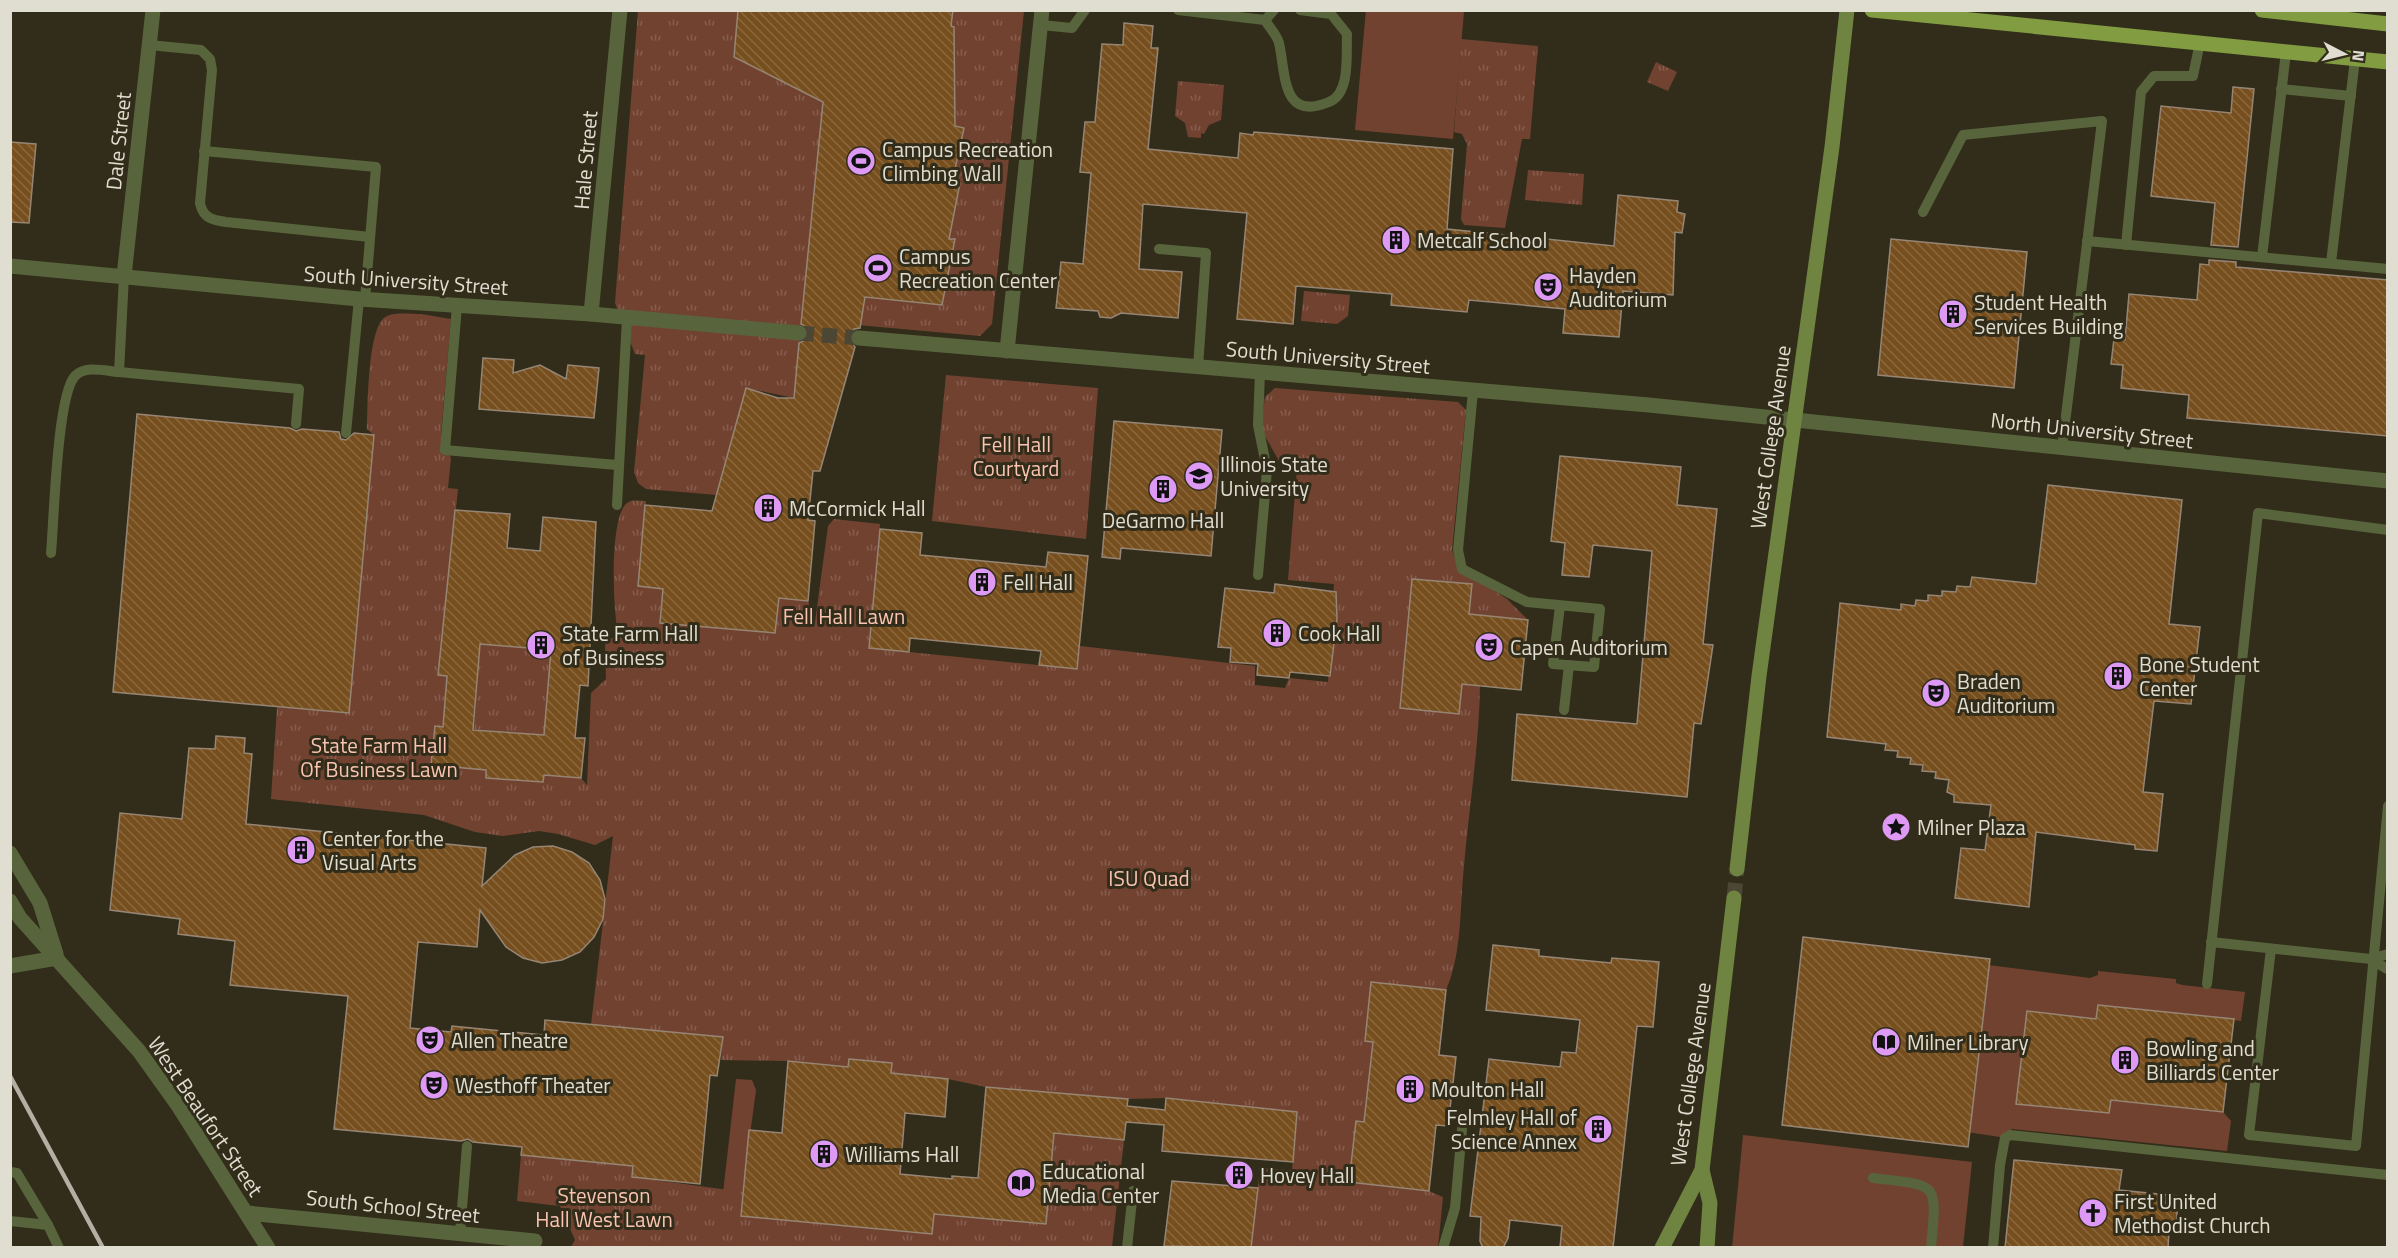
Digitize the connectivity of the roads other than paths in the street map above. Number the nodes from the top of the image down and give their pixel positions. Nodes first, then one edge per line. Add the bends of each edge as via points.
1 (153, 10) edge
2 (620, 10) edge
3 (1085, 10) edge
4 (1178, 10) edge
5 (1274, 10) edge
6 (1300, 10) edge
7 (1847, 10) edge
8 (1872, 10) edge
9 (2262, 10) edge
10 (1042, 18) edge
11 (1265, 20) junction
12 (2388, 24) edge
13 (2200, 42) junction
14 (149, 45) junction
15 (2286, 52) junction
16 (2355, 59) junction
17 (2388, 62) edge
18 (2282, 89) junction
19 (2351, 96) junction
20 (204, 151) junction
21 (1923, 213) dead end
22 (370, 237) junction
23 (2087, 241) junction
24 (2126, 245) junction
25 (1159, 249) dead end
26 (2262, 257) junction
27 (2331, 263) junction
28 (10, 266) edge
29 (2388, 268) edge
30 (124, 276) junction
31 (362, 299) junction
32 (457, 306) junction
33 (591, 314) junction
34 (627, 318) junction
35 (799, 333) tunnel mouth
36 (859, 338) tunnel mouth
37 (1007, 351) junction
38 (1197, 367) junction
39 (119, 372) junction
40 (1260, 372) junction
41 (1473, 391) junction
42 (1792, 420) junction
43 (296, 424) dead end
44 (346, 433) dead end
45 (2062, 448) junction
46 (617, 465) junction
47 (2388, 481) edge
48 (617, 505) dead end
49 (2388, 530) edge
50 (51, 553) dead end
51 (1258, 575) dead end
52 (1560, 606) junction
53 (1569, 665) junction
54 (1564, 710) dead end
55 (2388, 806) edge
56 (10, 853) edge
57 (1737, 868) tunnel mouth
58 (1734, 898) tunnel mouth
59 (10, 901) edge
60 (2211, 942) junction
61 (2271, 949) junction
62 (2388, 954) edge
63 (57, 958) junction
64 (2371, 959) junction
65 (10, 966) edge
66 (2387, 969) edge
67 (2207, 984) dead end
68 (1462, 1129) dead end
69 (467, 1146) dead end
70 (1702, 1170) junction
71 (10, 1172) edge
72 (2388, 1175) edge
73 (1873, 1178) dead end
74 (1133, 1191) dead end
75 (247, 1213) junction
76 (10, 1221) edge
77 (48, 1225) junction
78 (460, 1233) junction
79 (535, 1241) dead end
80 (59, 1248) edge
81 (268, 1248) edge
82 (1127, 1248) edge
83 (1443, 1248) edge
84 (1662, 1248) edge
85 (1707, 1248) edge
86 (1931, 1248) edge
87 (1993, 1248) edge

1 - 14 street, Dale Street
2 - 33 street, Hale Street
3 - 10 lane via 1072,28
4 - 11 lane
5 - 11 lane
6 - 11 lane via 1331,14 1347,34 1343,84 1338,97 1329,103 1306,107 1297,103 1285,85 1278,41
7 - 42 main road, West College Avenue via 1832,147
8 - 13 main road
9 - 12 main road
10 - 37 street
13 - 15 main road
13 - 24 lane via 2193,76 2154,76 2141,92
14 - 20 lane via 208,54 212,70
14 - 30 street, Dale Street
15 - 16 main road
15 - 18 lane
16 - 17 main road
16 - 19 lane
18 - 19 lane
18 - 26 lane
19 - 27 lane
20 - 22 lane via 200,203 201,212 207,217
20 - 22 lane via 376,167
21 - 23 lane via 1963,135 2102,121
22 - 31 lane
23 - 24 lane
23 - 45 lane
24 - 26 lane
25 - 38 lane via 1206,253
26 - 27 lane
27 - 29 lane
28 - 30 street, South University Street
30 - 31 street, South University Street
30 - 39 lane
31 - 32 street, South University Street
31 - 44 lane
32 - 33 street, South University Street
32 - 46 lane via 445,450
33 - 34 street, South University Street
34 - 35 street, South University Street
34 - 46 lane
36 - 37 street, South University Street
37 - 38 street, South University Street
38 - 40 street, South University Street
39 - 43 lane via 299,389
39 - 50 lane via 85,370 75,375 69,386
40 - 41 street, South University Street
40 - 51 lane via 1258,425 1267,470
41 - 42 street, South University Street
41 - 52 lane via 1458,550 1462,569 1527,602
42 - 45 street, North University Street
42 - 57 main road, West College Avenue
45 - 47 street, North University Street
46 - 48 lane
49 - 60 lane via 2258,513
52 - 53 lane via 1553,664
52 - 53 lane via 1600,609 1594,667
53 - 54 lane
55 - 64 lane
56 - 63 street, West Beaufort Street via 40,903
58 - 70 main road, West College Avenue
59 - 63 street, West Beaufort Street via 20,918
60 - 61 lane
60 - 67 lane
61 - 64 lane
61 - 64 lane via 2250,1135 2292,1140 2356,1146
62 - 64 lane
63 - 65 street
63 - 75 street, West Beaufort Street via 139,1051
64 - 66 lane
68 - 83 lane via 1455,1208
69 - 78 lane
70 - 84 main road, West College Avenue
70 - 85 main road via 1710,1203
71 - 77 lane via 16,1173
72 - 87 lane via 2010,1135 2005,1138 2000,1166
73 - 86 lane via 1922,1184 1930,1190 1935,1200
74 - 82 lane
75 - 78 street, South School Street
75 - 81 street, West Beaufort Street
76 - 77 lane
77 - 80 lane
78 - 79 street, South School Street

